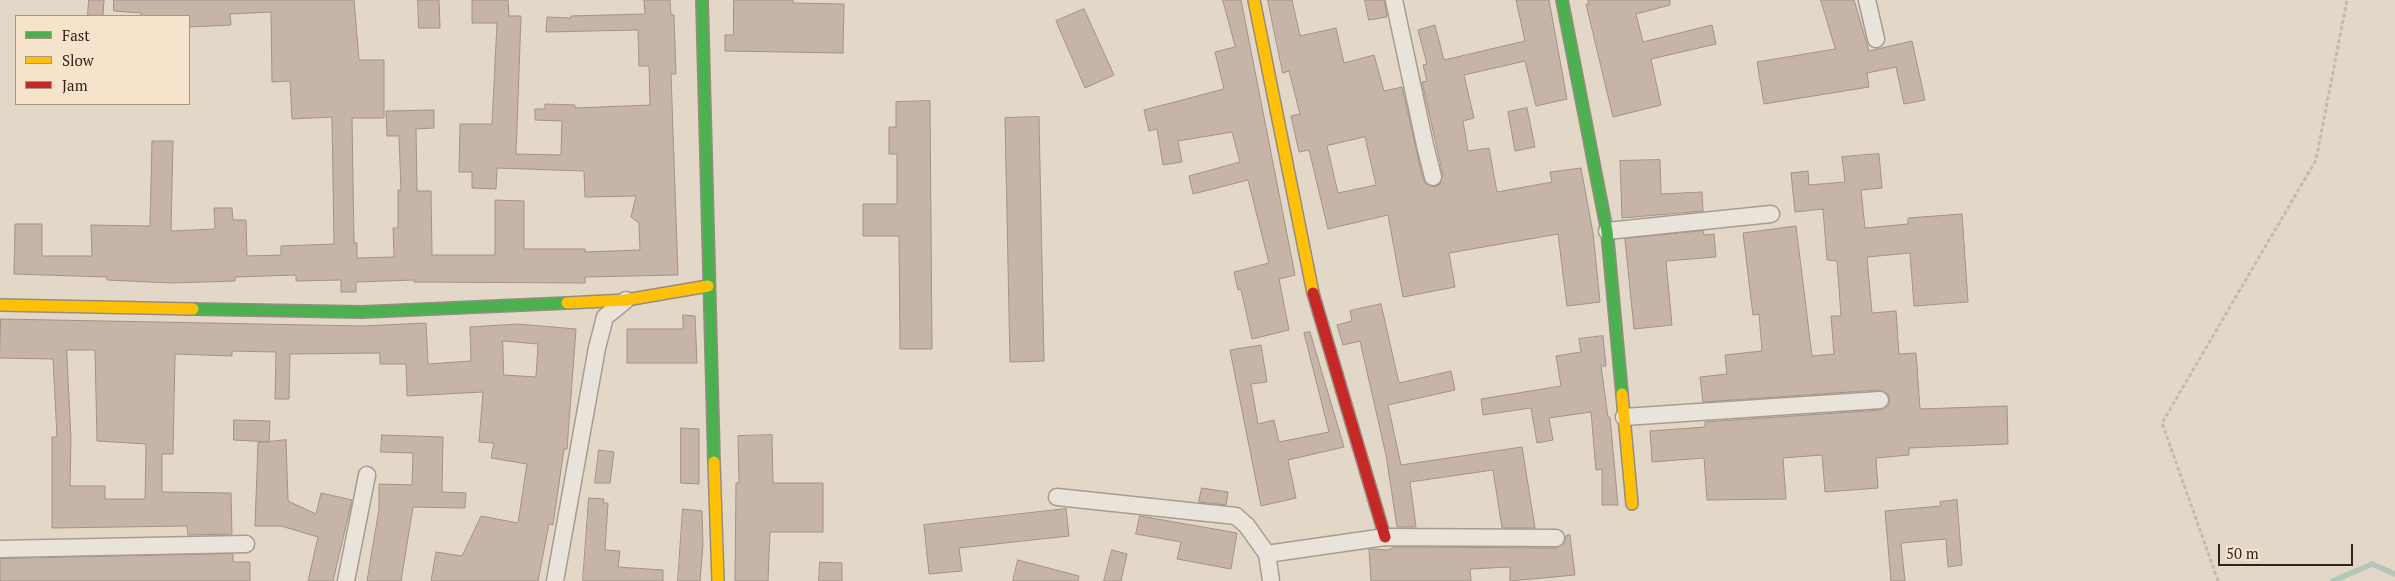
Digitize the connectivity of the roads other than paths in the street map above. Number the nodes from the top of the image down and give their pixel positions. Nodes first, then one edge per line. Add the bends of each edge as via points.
1 (702, 0) edge
2 (1254, 0) edge
3 (1394, 0) edge
4 (1562, 0) edge
5 (1867, 0) edge
6 (1876, 39) dead end
7 (1433, 177) dead end
8 (1771, 214) dead end
9 (1607, 231) junction
10 (708, 286) junction
11 (626, 300) junction
12 (0, 305) edge
13 (1880, 400) dead end
14 (1624, 417) junction
15 (367, 476) dead end
16 (1057, 497) dead end
17 (1632, 504) dead end
18 (1385, 537) junction
19 (1556, 538) dead end
20 (246, 544) dead end
21 (0, 549) edge
22 (1267, 554) junction
23 (346, 581) edge
24 (555, 581) edge
25 (718, 581) edge
26 (1271, 581) edge

1 - 10 street
2 - 18 street via 1312,289
3 - 7 street
4 - 9 street
5 - 6 street
8 - 9 street
9 - 14 street
10 - 11 street
10 - 25 street
11 - 12 street via 362,312
11 - 24 street via 605,317 597,348
13 - 14 street
14 - 17 street
15 - 23 street
16 - 22 street via 1236,516
18 - 19 street
18 - 22 street
20 - 21 street
22 - 26 street

